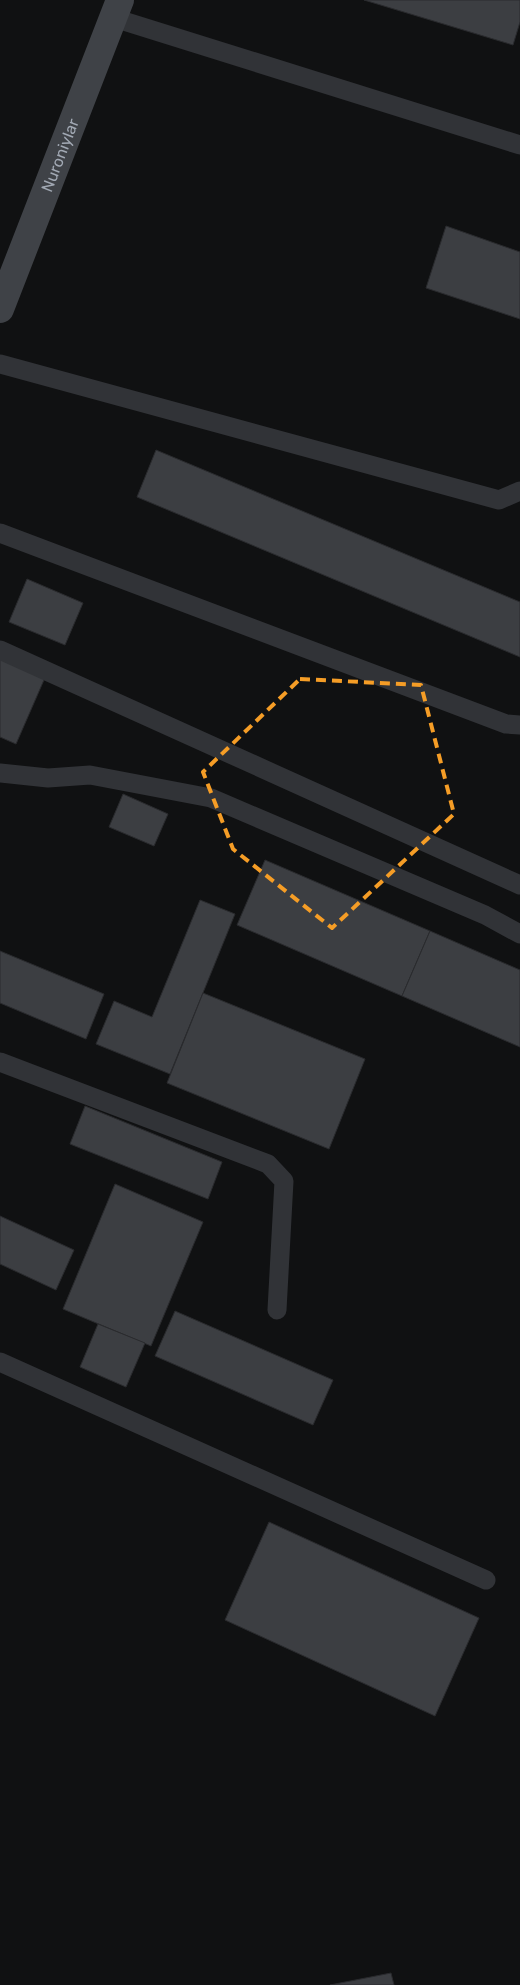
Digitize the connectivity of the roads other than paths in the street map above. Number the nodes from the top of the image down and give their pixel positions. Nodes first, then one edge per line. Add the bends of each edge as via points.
1 (117, 9) edge
2 (520, 145) edge
3 (0, 310) edge
4 (0, 364) edge
5 (520, 491) edge
6 (0, 532) edge
7 (0, 650) edge
8 (520, 725) edge
9 (0, 773) edge
10 (520, 885) edge
11 (520, 934) edge
12 (0, 1062) edge
13 (277, 1310) dead end
14 (0, 1362) edge
15 (486, 1580) dead end

1 - 2 lane
1 - 3 main road, Nuroniylar
4 - 5 lane via 499,500
6 - 8 lane via 506,724
7 - 10 lane
9 - 11 lane via 48,778 90,775 211,798 485,915
12 - 13 lane via 268,1164 284,1181
14 - 15 lane

